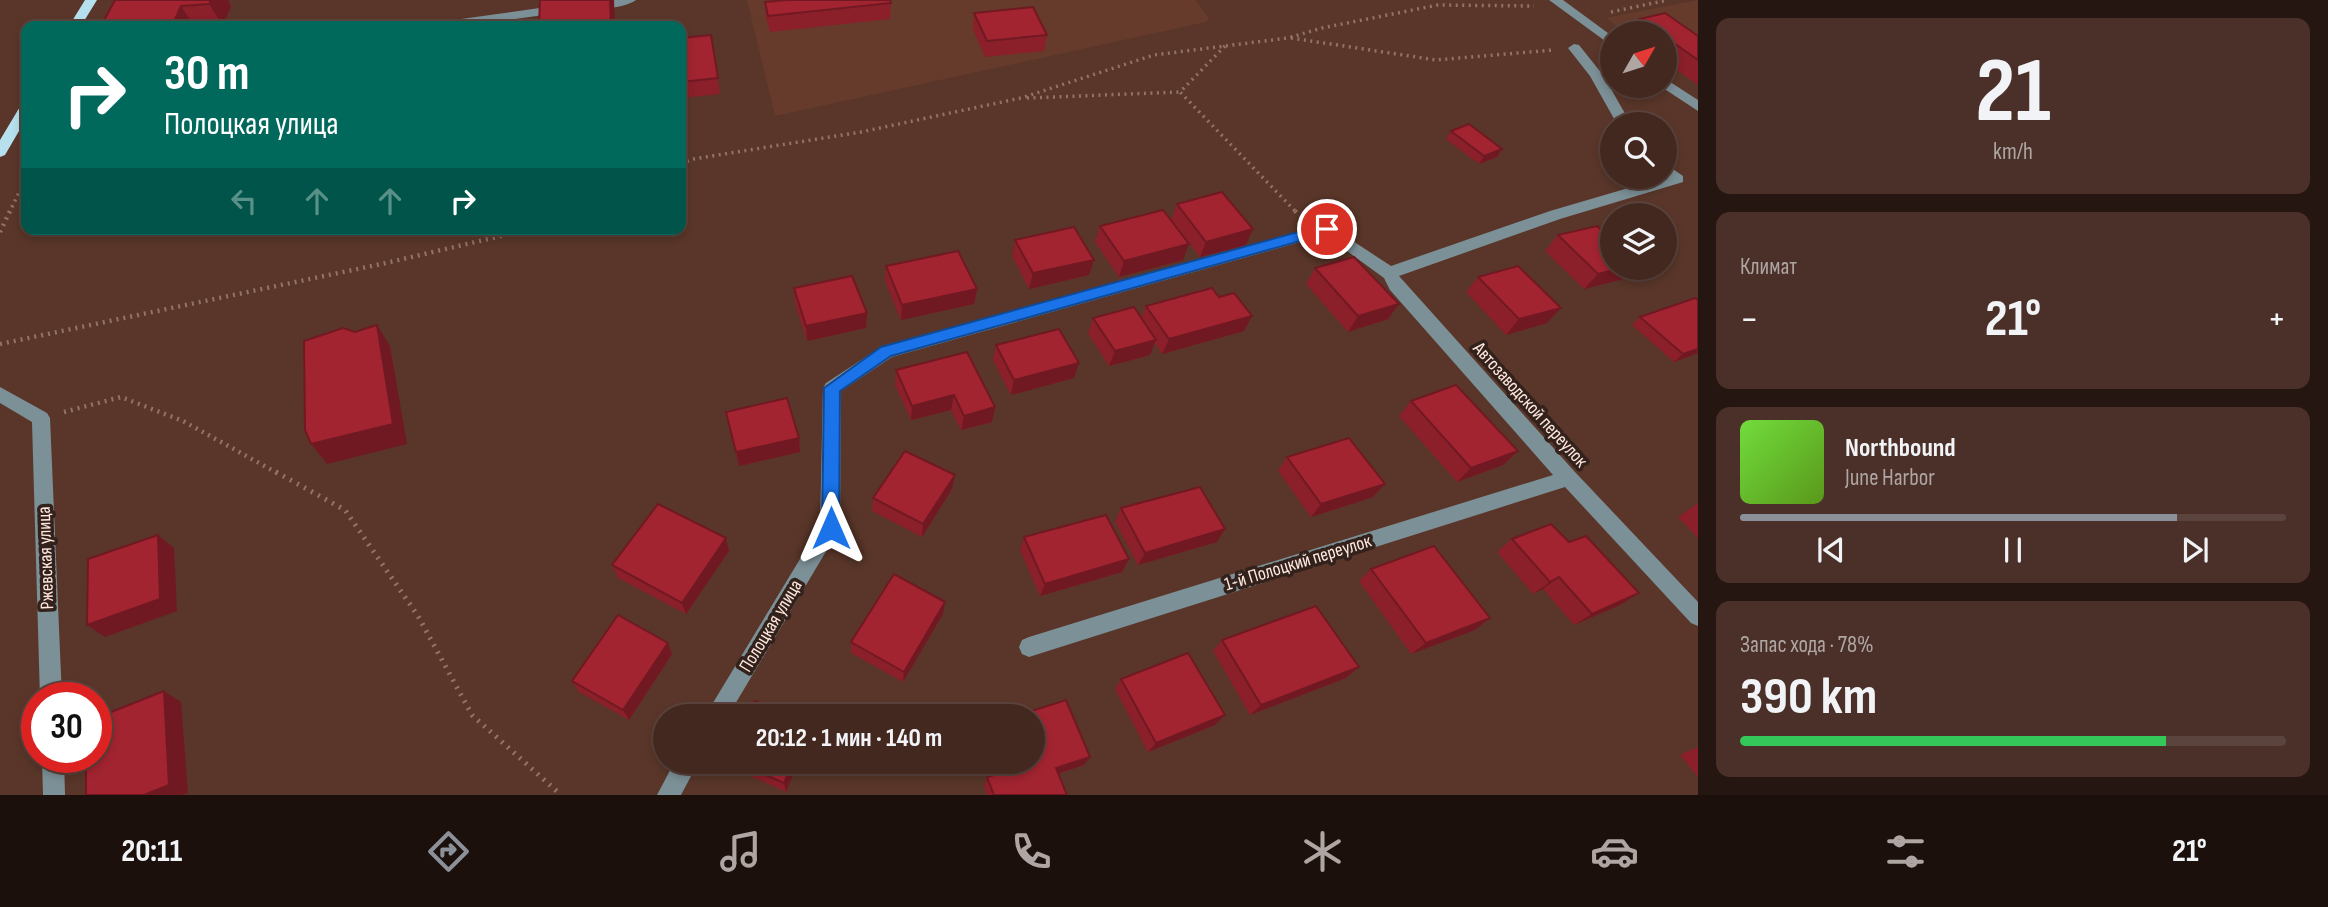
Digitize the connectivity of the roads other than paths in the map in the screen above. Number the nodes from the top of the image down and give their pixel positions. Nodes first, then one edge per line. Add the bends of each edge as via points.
1 (91, 0) edge
2 (630, 0) edge
3 (1561, 1) edge
4 (78, 21) edge
5 (476, 21) edge
6 (1600, 32) edge
7 (1574, 48) road end
8 (1677, 92) edge
9 (1698, 107) edge
10 (1617, 112) edge
11 (21, 116) edge
12 (0, 152) edge
13 (1644, 189) edge
14 (1327, 229) joint
15 (1390, 274) junction
16 (0, 394) edge
17 (1568, 478) junction
18 (1698, 616) edge
19 (1029, 647) dead end
20 (50, 682) edge
21 (723, 704) edge
22 (53, 773) edge
23 (680, 774) edge
24 (54, 795) edge
25 (667, 795) edge

1 - 4 main road
2 - 5 street
3 - 6 street
7 - 10 street
8 - 9 street
11 - 12 main road
13 - 15 street via 1555,215
14 - 15 street, Автозаводской переулок
14 - 21 street, Полоцкая улица via 887,352 832,388 831,528
15 - 17 street, Автозаводской переулок via 1395,286
16 - 20 street, Ржевская улица via 41,418
17 - 18 street, Автозаводской переулок
17 - 19 street, 1-й Полоцкий переулок
22 - 24 street
23 - 25 street

